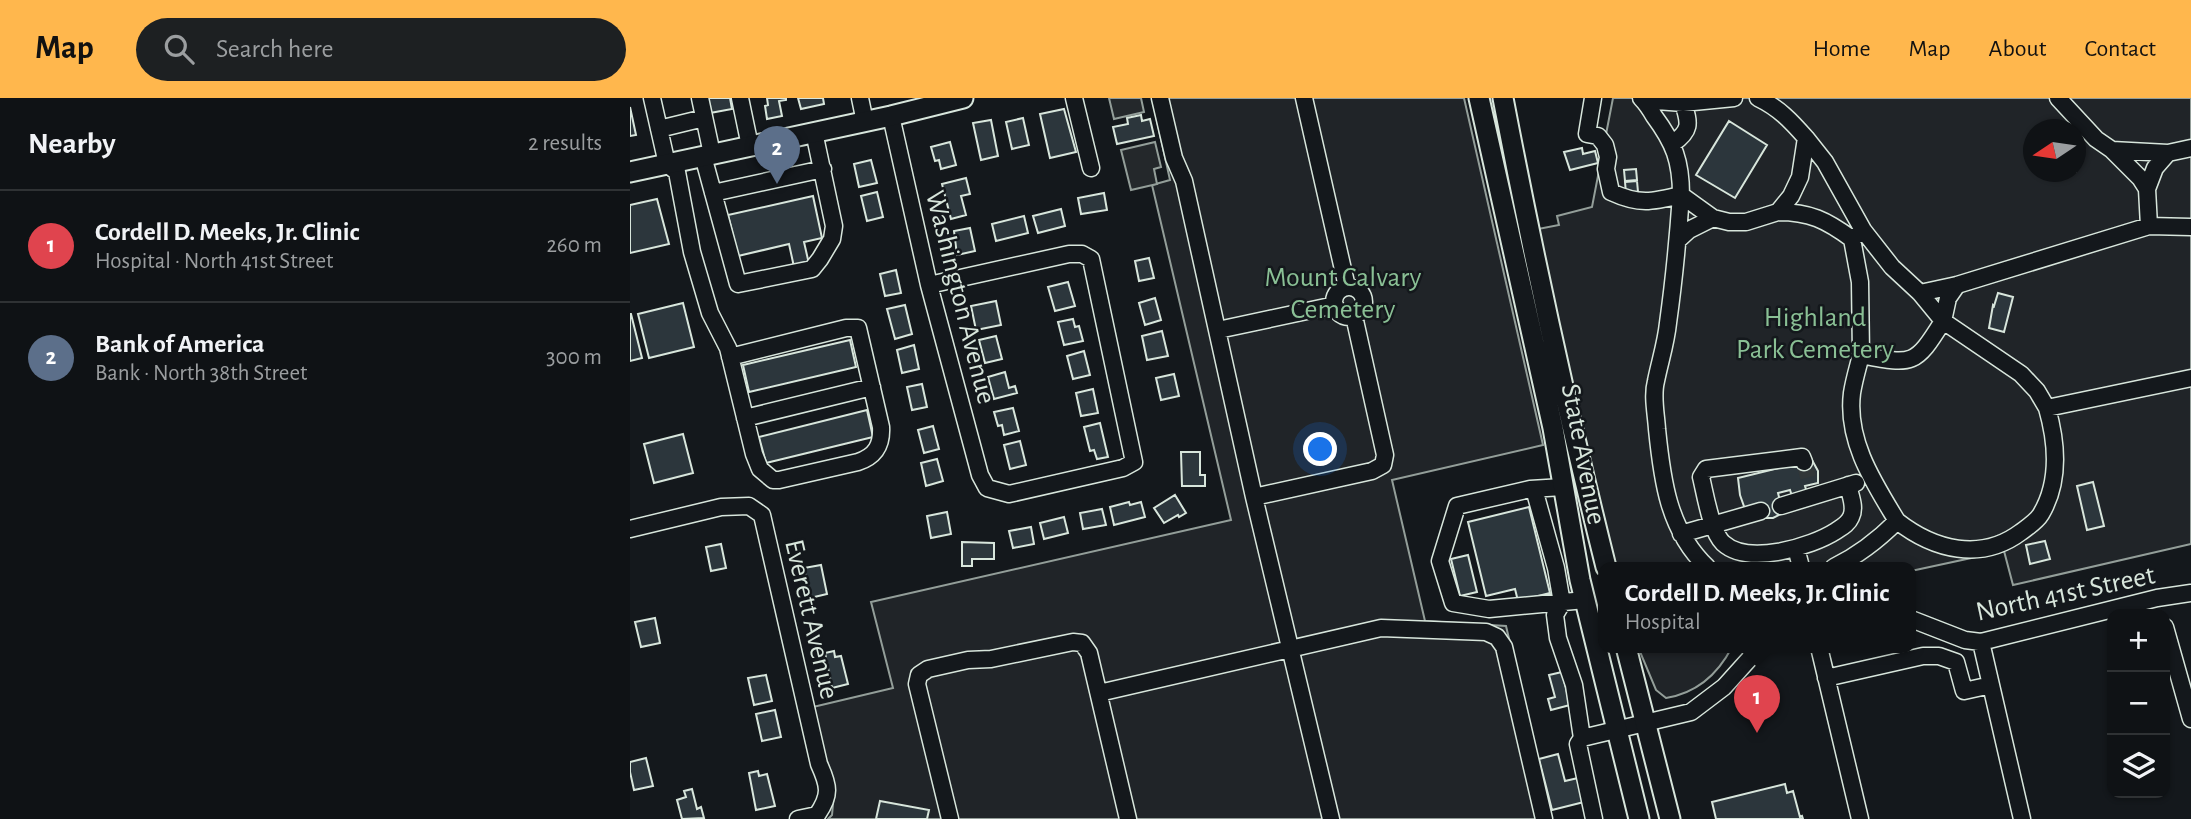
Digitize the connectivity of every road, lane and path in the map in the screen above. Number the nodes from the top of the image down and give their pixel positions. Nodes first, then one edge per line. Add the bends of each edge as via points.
1 (652, 98) edge
2 (699, 98) edge
3 (740, 98) edge
4 (860, 98) edge
5 (959, 98) edge
6 (1074, 98) edge
7 (1160, 98) edge
8 (1304, 98) edge
9 (1479, 98) edge
10 (1503, 98) edge
11 (1593, 98) edge
12 (1734, 98) edge
13 (1758, 98) edge
14 (2059, 98) edge
15 (1642, 99) edge
16 (1683, 103) junction
17 (1787, 107) edge
18 (898, 109) edge
19 (704, 118) junction
20 (865, 122) junction
21 (659, 129) junction
22 (814, 132) junction
23 (1806, 138) junction
24 (1672, 144) junction
25 (750, 146) junction
26 (2191, 148) edge
27 (2112, 150) junction
28 (2168, 153) junction
29 (707, 155) junction
30 (667, 164) junction
31 (1091, 168) dead end
32 (823, 169) junction
33 (630, 172) edge
34 (2147, 189) junction
35 (713, 193) junction
36 (1681, 195) junction
37 (1778, 212) junction
38 (1713, 218) junction
39 (2149, 226) junction
40 (2191, 227) edge
41 (1857, 234) junction
42 (1678, 240) junction
43 (929, 285) junction
44 (1957, 285) junction
45 (1347, 287) junction
46 (1920, 293) junction
47 (1335, 305) junction
48 (1354, 316) junction
49 (1943, 321) junction
50 (1218, 330) junction
51 (1861, 355) junction
52 (730, 357) junction
53 (2191, 378) edge
54 (872, 387) junction
55 (2047, 408) junction
56 (745, 418) junction
57 (1804, 462) dead end
58 (1870, 476) junction
59 (1848, 485) junction
60 (1563, 487) junction
61 (1534, 489) junction
62 (1254, 497) junction
63 (1781, 506) dead end
64 (1567, 510) junction
65 (1761, 511) dead end
66 (1542, 517) junction
67 (1897, 521) junction
68 (1714, 525) junction
69 (630, 529) edge
70 (1681, 534) junction
71 (1796, 548) junction
72 (1605, 562) edge
73 (1701, 562) edge
74 (1800, 562) edge
75 (1845, 562) edge
76 (2191, 593) edge
77 (1585, 600) junction
78 (1562, 603) junction
79 (2159, 606) edge
80 (1916, 621) edge
81 (1981, 642) junction
82 (2170, 645) edge
83 (1290, 649) junction
84 (1598, 651) edge
85 (1598, 653) edge
86 (1627, 653) edge
87 (1755, 653) edge
88 (1820, 653) edge
89 (1826, 678) junction
90 (1991, 684) junction
91 (1099, 693) junction
92 (2191, 719) edge
93 (1645, 724) junction
94 (1618, 730) junction
95 (1582, 738) junction
96 (799, 819) edge
97 (950, 819) edge
98 (1128, 819) edge
99 (1331, 819) edge
100 (1544, 819) edge
101 (1594, 819) edge
102 (1639, 819) edge
103 (1670, 819) edge
104 (1860, 819) edge
105 (2022, 819) edge

1 - 21 street
2 - 19 street
3 - 25 street
4 - 20 street
5 - 18 main road
6 - 31 street
7 - 50 street
8 - 45 street
9 - 60 main road, State Avenue
10 - 72 main road, State Avenue via 1569,421
11 - 36 street via 1587,134 1598,136 1605,145 1611,192 1639,202
12 - 16 street
13 - 17 street
14 - 27 street
15 - 16 street
15 - 24 street
16 - 24 street via 1688,127
17 - 23 street
18 - 20 main road
18 - 43 street, Washington Avenue
19 - 21 street
19 - 29 street
20 - 22 main road
21 - 30 street
22 - 25 main road
22 - 32 street
23 - 37 street via 1800,177
23 - 41 street via 1825,162
24 - 36 street via 1681,173
25 - 29 main road
26 - 28 street
27 - 28 street
27 - 34 street
28 - 34 street via 2155,168
29 - 30 main road
29 - 35 street
30 - 33 main road
30 - 52 street via 677,172 692,252 710,313
32 - 35 street
32 - 35 street via 834,226 832,239 812,269 738,284
34 - 39 street
36 - 38 street
36 - 42 street
37 - 38 street via 1746,222
37 - 41 street via 1816,217
38 - 42 street
39 - 40 street
39 - 44 street
41 - 46 street
41 - 51 street
42 - 70 street via 1655,400 1665,491
43 - 43 street, Washington Avenue via 987,488 1009,494 1134,463 1091,259 1069,254
44 - 46 street
44 - 49 street via 1948,298
45 - 47 street via 1336,296
45 - 48 street via 1363,296 1364,306
46 - 49 street
47 - 48 street via 1344,316
47 - 50 street
48 - 62 street via 1385,455 1383,465
49 - 51 street via 1915,358 1892,361
49 - 55 street via 2021,374
50 - 62 street
51 - 58 street via 1852,393 1852,418
52 - 54 street via 858,328
52 - 56 street
53 - 55 street
54 - 56 street
54 - 56 street via 881,439 870,458 858,462 773,481 760,469
55 - 67 street via 2054,478 2040,517 2024,530 2009,541 1972,551 1929,542
57 - 68 street via 1802,457 1786,458 1744,471 1706,468 1701,477
58 - 59 street
58 - 67 street
59 - 63 street via 1811,490
59 - 71 street via 1853,513 1848,522 1826,537
60 - 61 street
60 - 64 main road, State Avenue
61 - 66 street
61 - 78 street via 1457,506 1440,561 1453,603 1489,609
62 - 83 street
64 - 66 street
64 - 77 main road, State Avenue
65 - 68 street
66 - 78 street
67 - 75 street via 1874,544
68 - 70 street
68 - 71 street via 1725,545 1742,551
69 - 96 street, Everett Avenue via 749,506 762,515 828,794 817,815
70 - 73 street
71 - 74 street
76 - 79 street, North 41st Street
77 - 78 street
77 - 84 main road, State Avenue
78 - 95 street via 1555,615 1558,638 1574,685
79 - 81 street, North 41st Street
80 - 81 street, North 41st Street
81 - 90 street
82 - 92 street
83 - 91 street
83 - 99 street
83 - 100 street via 1381,628 1486,632 1497,637 1504,647
85 - 94 main road, State Avenue
86 - 93 main road
87 - 93 street via 1724,687 1691,712
88 - 89 street
89 - 90 street via 1939,656 1956,662 1964,691
89 - 104 street
90 - 105 street
91 - 97 street via 1088,653 1082,643 1073,642 991,660 968,660 919,675 917,684
91 - 98 street
93 - 94 street
93 - 103 main road
94 - 95 street
94 - 102 main road, State Avenue
95 - 101 street via 1577,744

